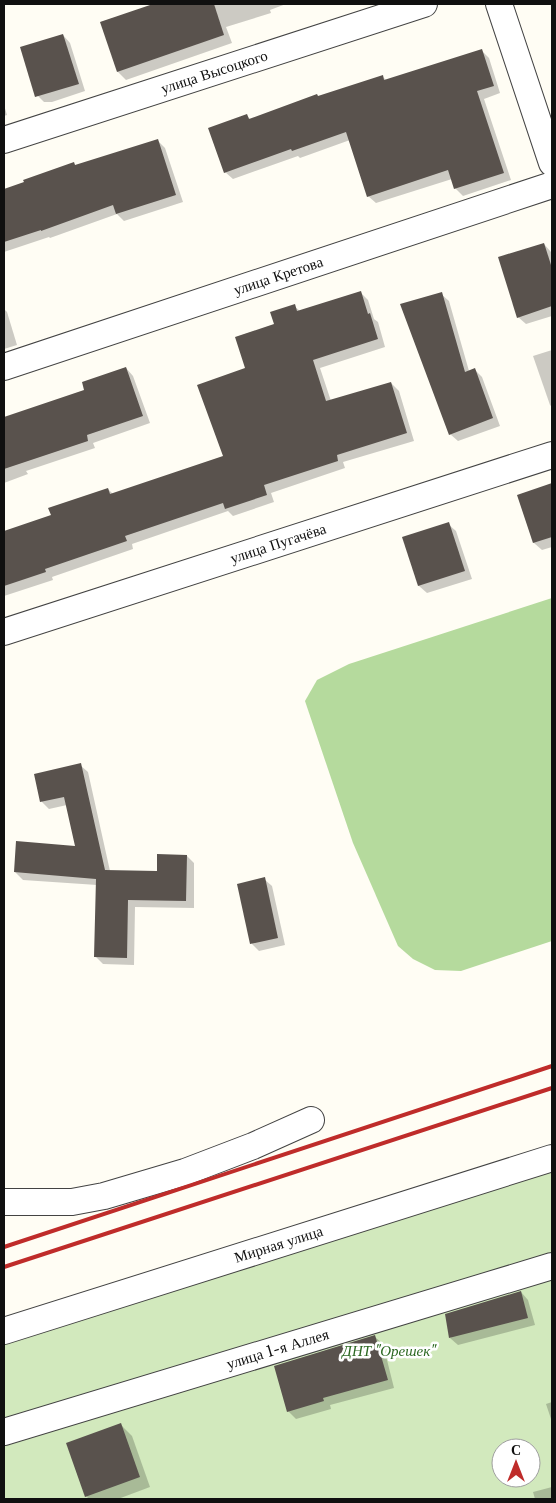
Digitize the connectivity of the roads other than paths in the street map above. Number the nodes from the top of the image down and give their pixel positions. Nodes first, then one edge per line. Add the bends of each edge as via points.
1 (424, 4) edge
2 (499, 4) edge
3 (4, 140) edge
4 (552, 163) edge
5 (552, 185) edge
6 (4, 368) edge
7 (552, 455) edge
8 (4, 632) edge
9 (311, 1120) dead end
10 (552, 1158) edge
11 (4, 1202) edge
12 (552, 1266) edge
13 (4, 1331) edge
14 (4, 1432) edge

1 - 3 street, улица Высоцкого
2 - 4 street
5 - 6 street, улица Кретова
7 - 8 street, улица Пугачёва
9 - 11 street via 185,1172 104,1196 72,1202
10 - 13 street, Мирная улица
12 - 14 street, улица 1-я Аллея

